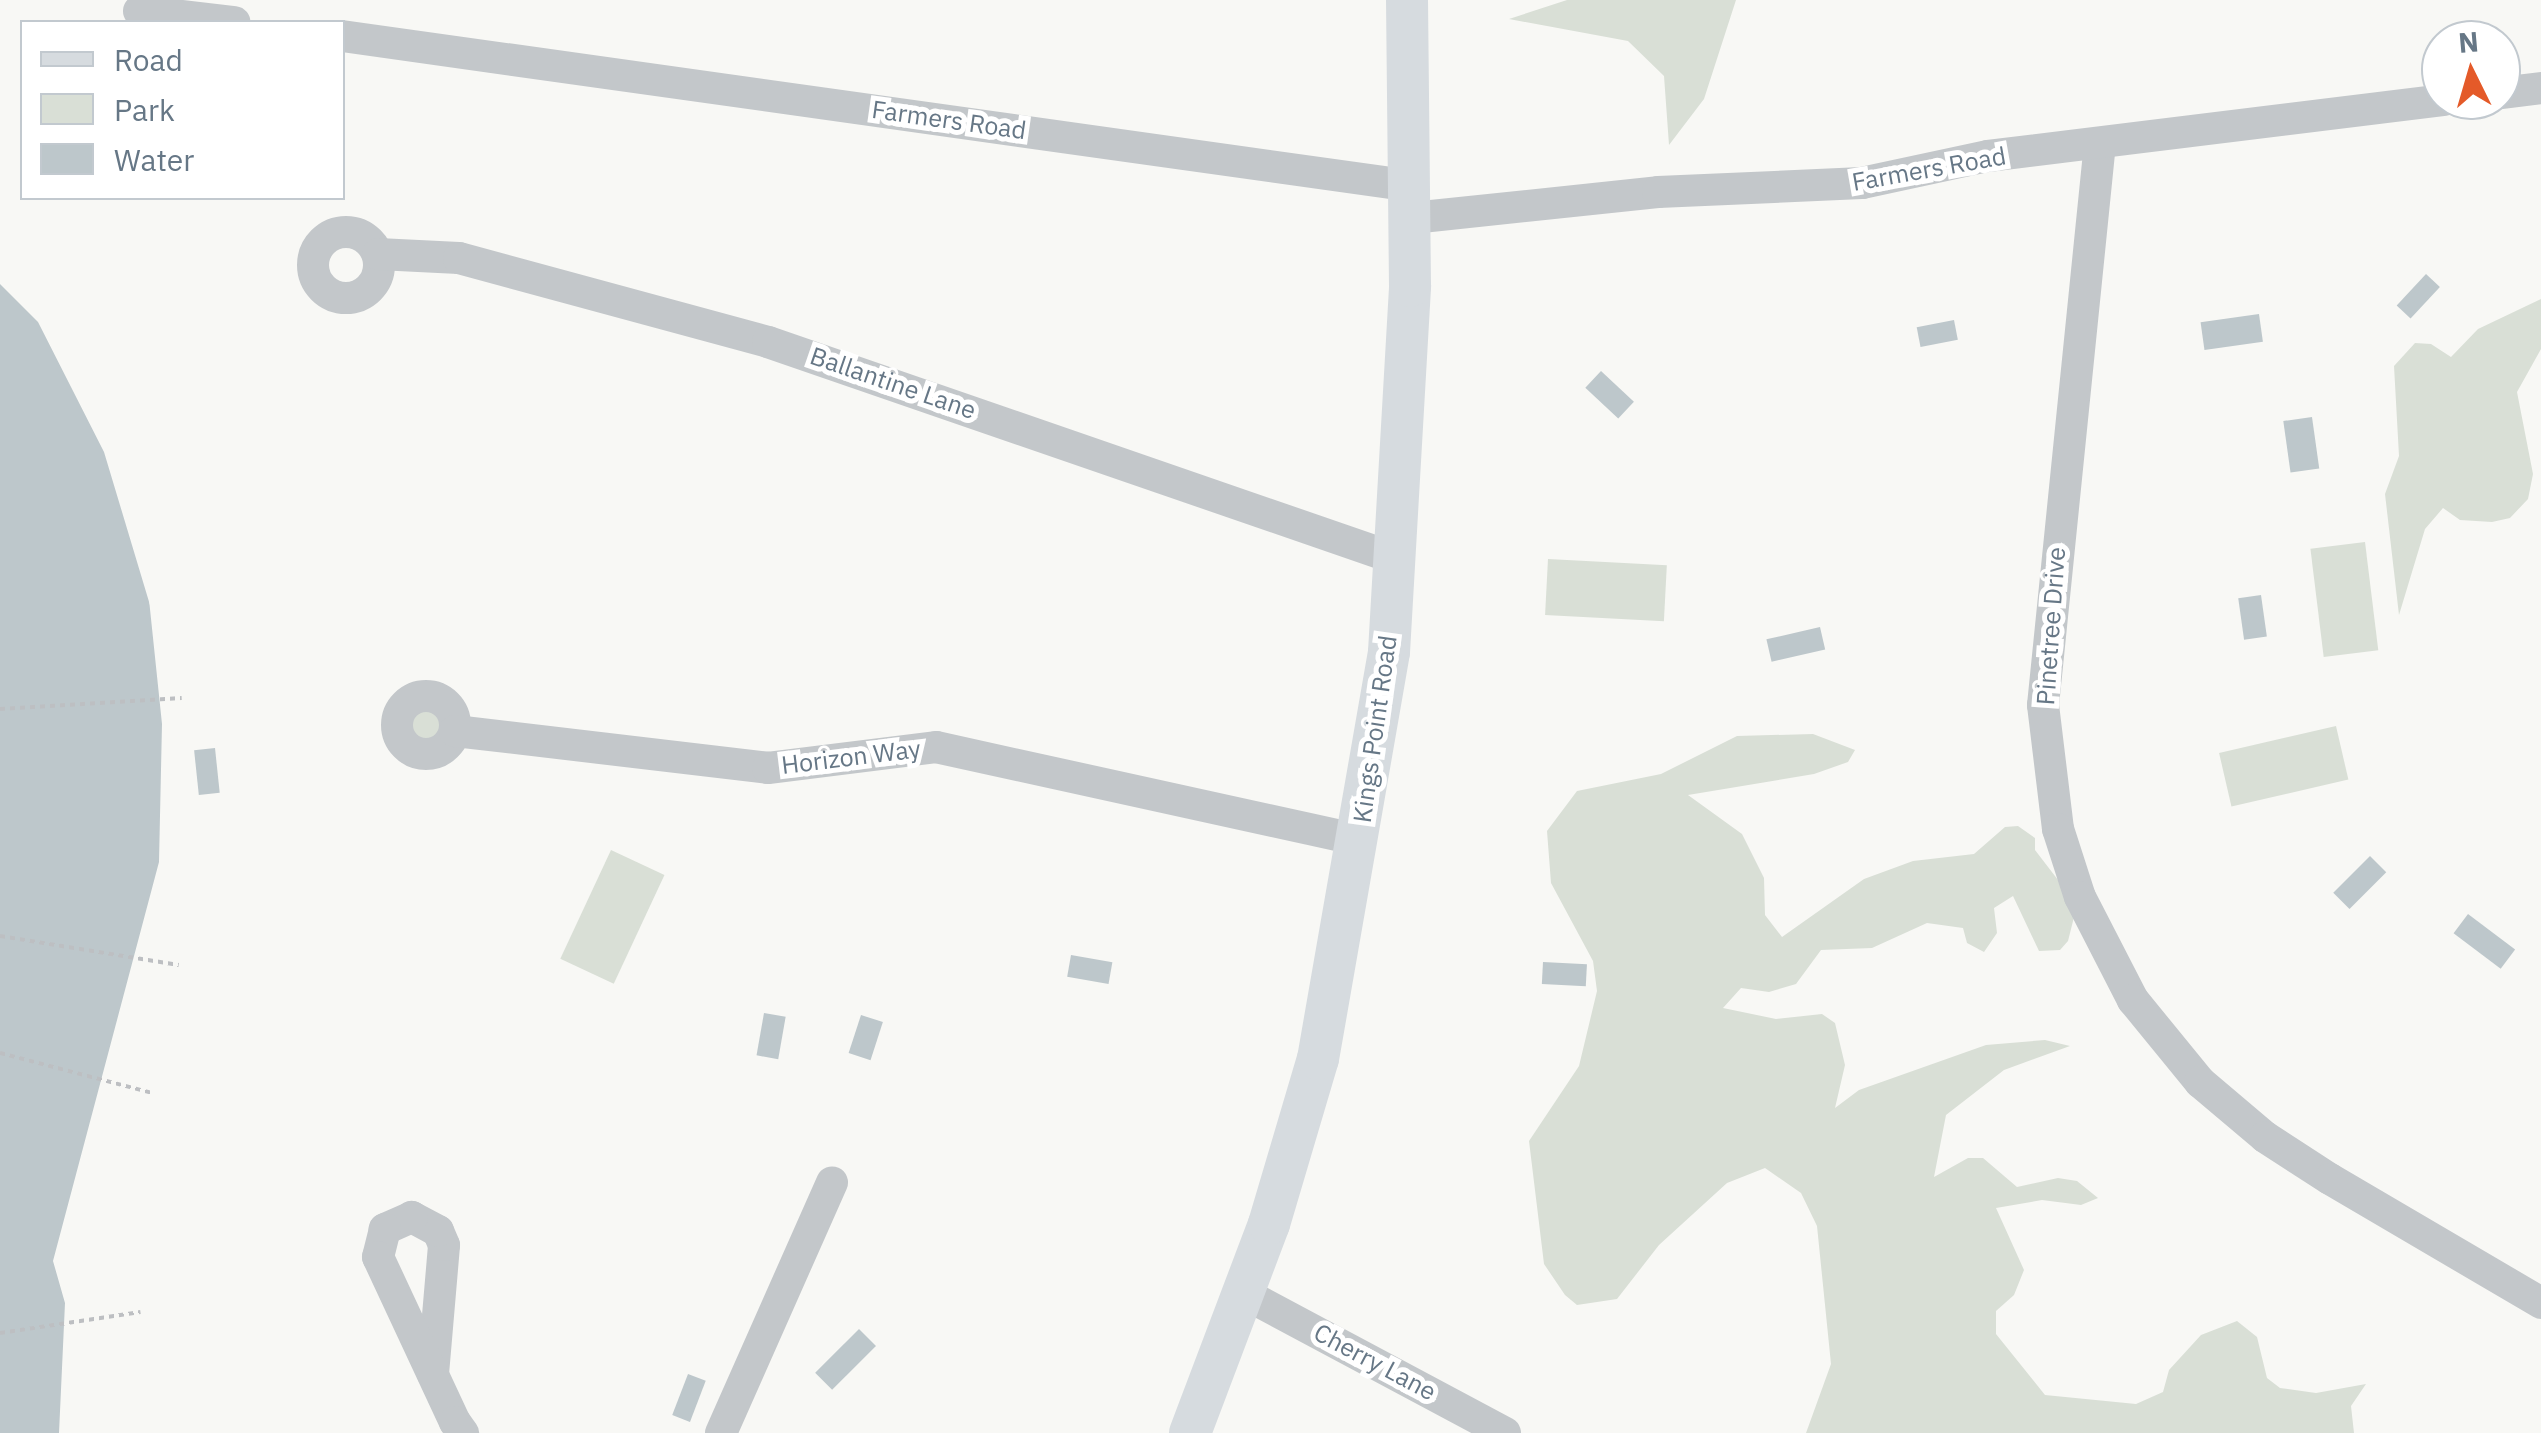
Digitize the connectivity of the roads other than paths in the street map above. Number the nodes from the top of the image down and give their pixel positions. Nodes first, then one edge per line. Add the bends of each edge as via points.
1 (1408, 0) edge
2 (139, 10) dead end
3 (218, 20) edge
4 (345, 36) edge
5 (2421, 103) edge
6 (2100, 144) junction
7 (1412, 202) junction
8 (378, 254) dead end
9 (1396, 559) junction
10 (455, 731) dead end
11 (1359, 840) junction
12 (832, 1182) dead end
13 (1243, 1293) junction
14 (2541, 1303) edge
15 (433, 1374) dead end
16 (463, 1433) edge
17 (721, 1433) edge
18 (1190, 1433) edge
19 (1505, 1433) edge

1 - 7 main road, Kings Point Road
2 - 3 street
4 - 7 street, Farmers Road
5 - 6 street, Farmers Road
6 - 7 street, Farmers Road via 1988,156 1862,183
6 - 14 street, Pinetree Drive via 2044,705 2058,829 2080,897 2133,1000 2200,1082 2281,1148
7 - 9 main road, Kings Point Road
8 - 9 street, Ballantine Lane via 458,258 768,342
9 - 11 main road, Kings Point Road
10 - 11 street, Horizon Way via 768,768 936,747
11 - 13 main road, Kings Point Road via 1318,1059
12 - 17 street
13 - 18 main road, Kings Point Road
13 - 19 street, Cherry Lane
15 - 16 street

